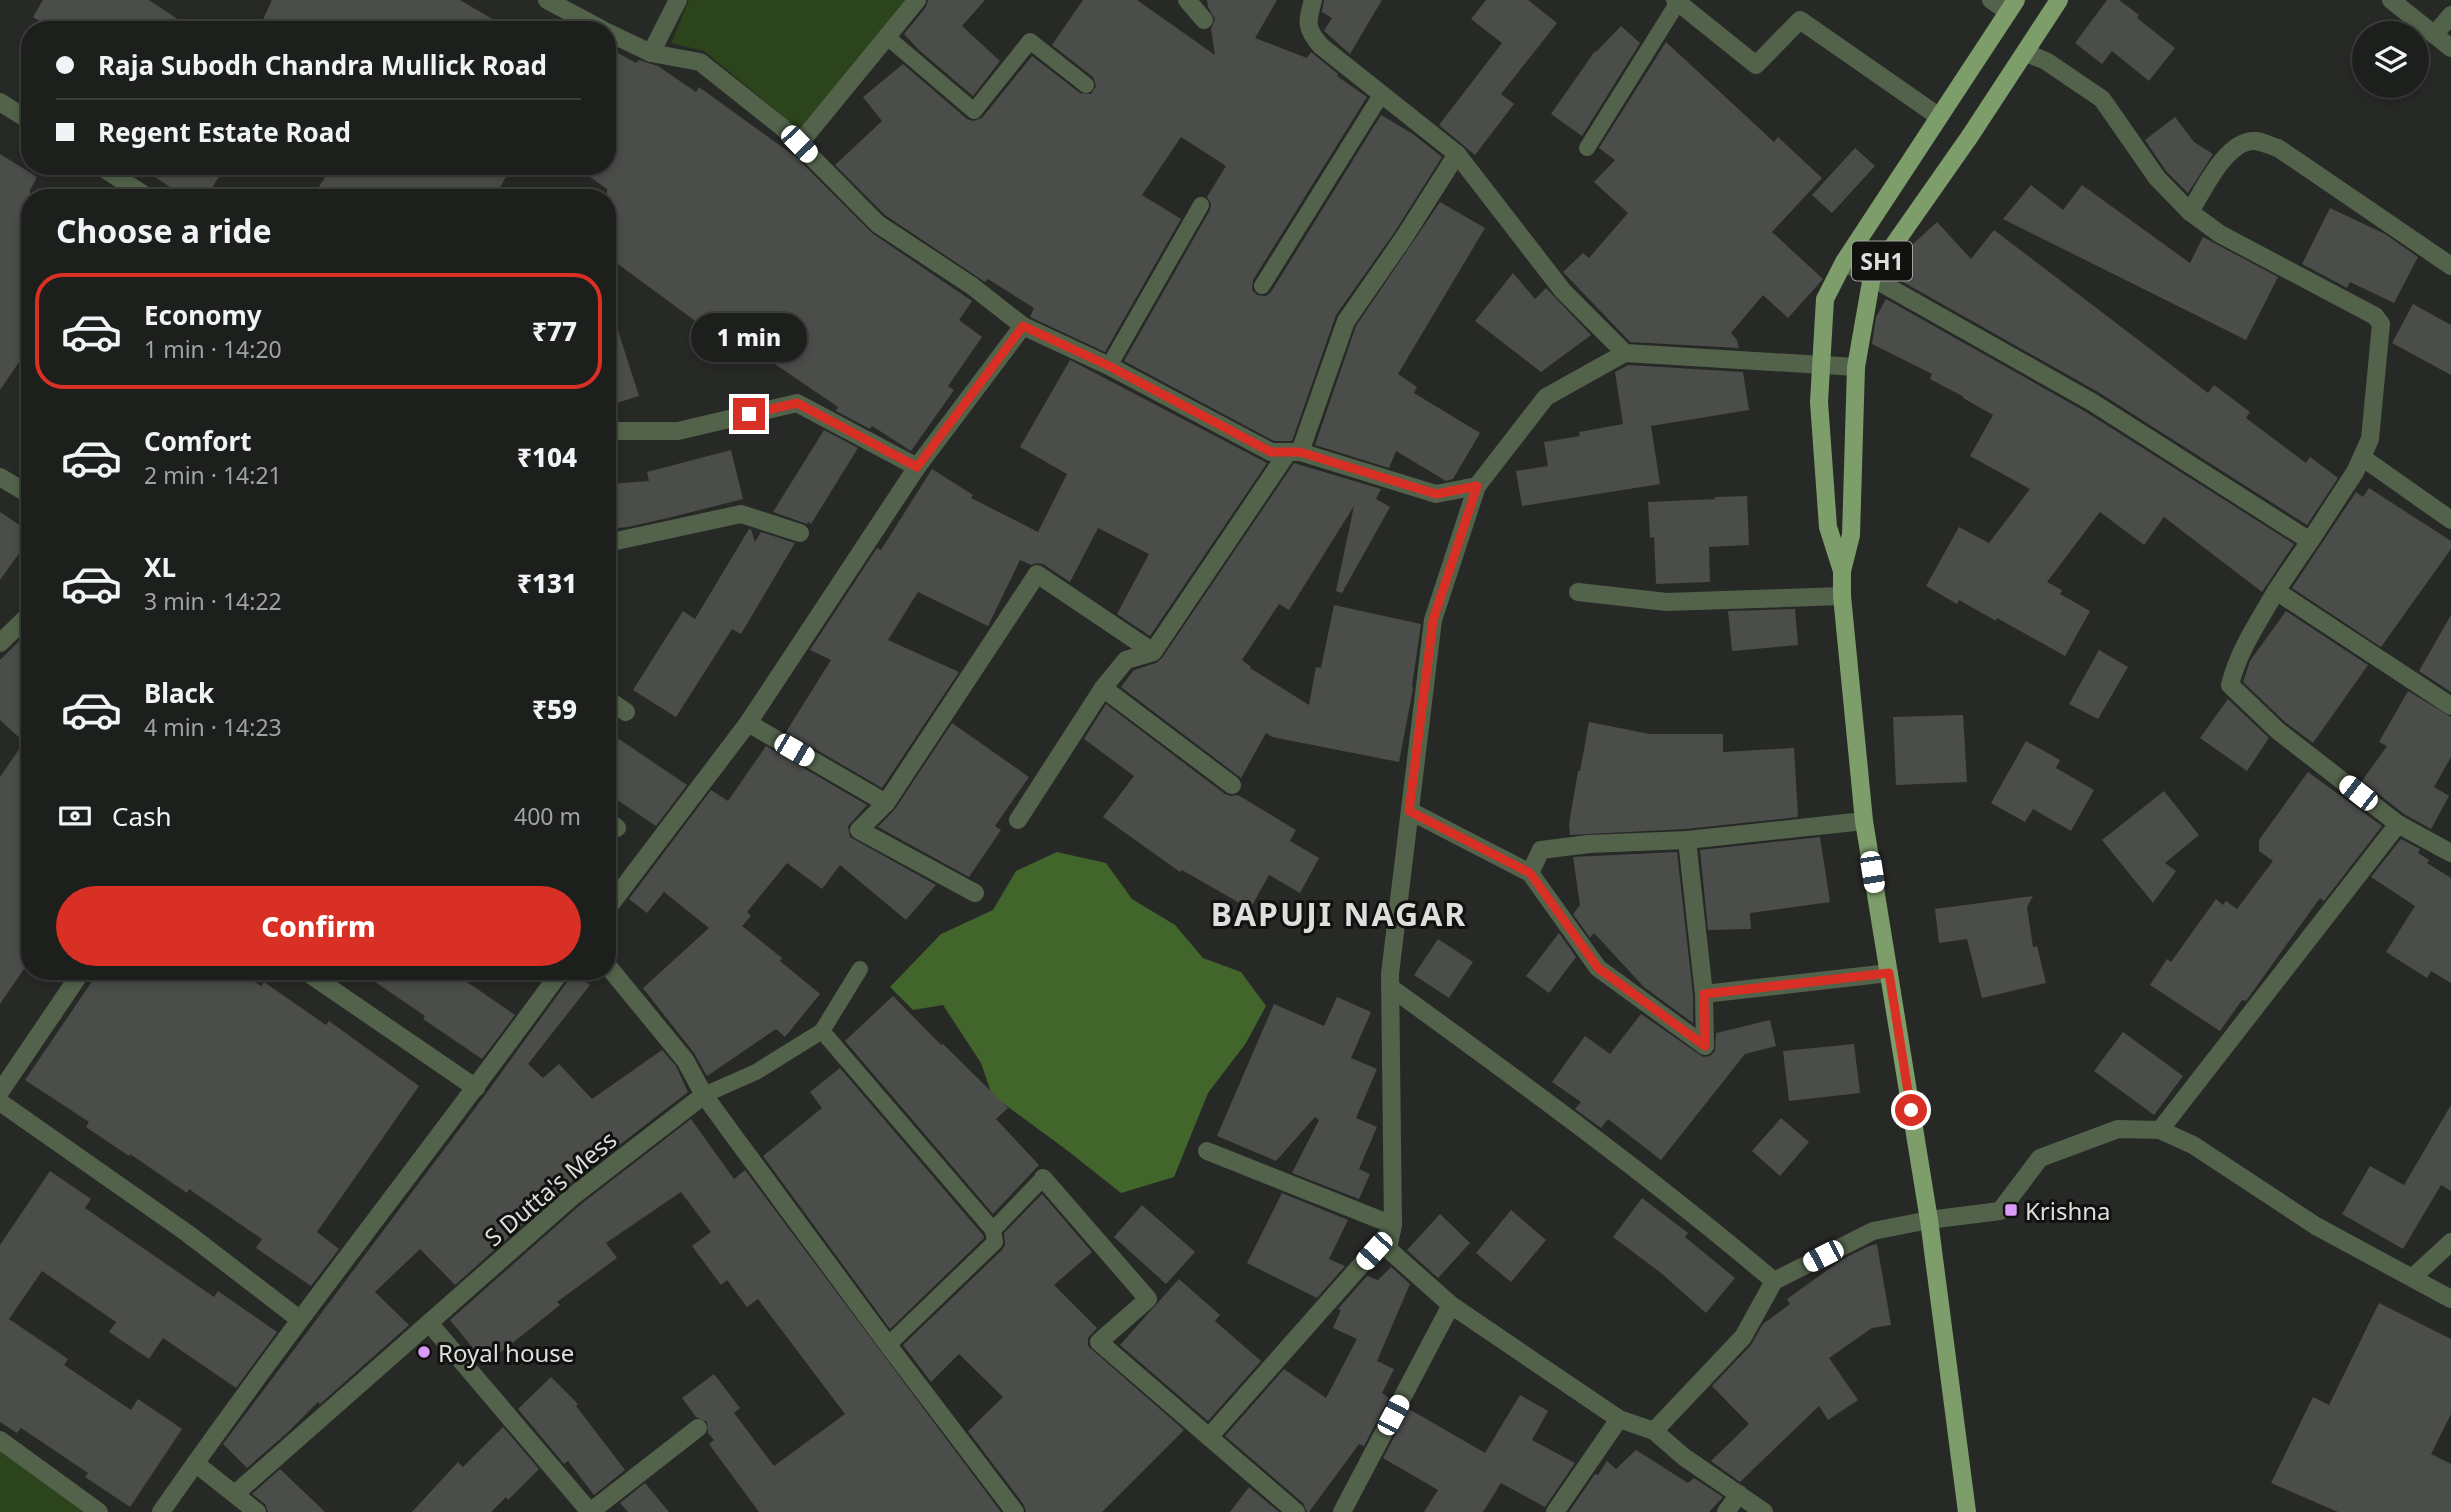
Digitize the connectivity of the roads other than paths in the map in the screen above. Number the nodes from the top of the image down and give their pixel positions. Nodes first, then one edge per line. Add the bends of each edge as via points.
1 (547, 0) edge
2 (678, 0) edge
3 (917, 0) edge
4 (1187, 0) edge
5 (1313, 0) edge
6 (1991, 0) edge
7 (2059, 0) edge
8 (2390, 0) edge
9 (1676, 1) edge
10 (2012, 6) edge
11 (2451, 15) edge
12 (1204, 20) dead end
13 (586, 21) edge
14 (2434, 35) junction
15 (616, 36) edge
16 (886, 36) junction
17 (2451, 48) edge
18 (651, 53) junction
19 (2026, 53) junction
20 (1086, 85) dead end
21 (1381, 96) junction
22 (0, 102) edge
23 (21, 115) edge
24 (1938, 116) junction
25 (799, 144) junction
26 (1587, 148) dead end
27 (1457, 154) junction
28 (114, 175) edge
29 (135, 189) edge
30 (1201, 205) dead end
31 (2190, 212) junction
32 (1844, 262) junction
33 (2451, 266) edge
34 (1872, 276) junction
35 (1262, 286) dead end
36 (1023, 326) junction
37 (1625, 353) junction
38 (1820, 364) junction
39 (1109, 366) junction
40 (1856, 367) junction
41 (616, 432) edge
42 (1294, 452) junction
43 (2363, 458) junction
44 (917, 467) junction
45 (0, 477) edge
46 (1477, 486) junction
47 (21, 490) edge
48 (2451, 520) edge
49 (800, 533) dead end
50 (616, 541) edge
51 (2310, 541) junction
52 (1842, 570) junction
53 (2276, 591) junction
54 (1578, 592) dead end
55 (1842, 596) junction
56 (21, 623) edge
57 (0, 643) edge
58 (1153, 652) junction
59 (1104, 688) junction
60 (616, 705) edge
61 (2451, 706) edge
62 (626, 712) dead end
63 (748, 723) junction
64 (1232, 785) dead end
65 (886, 803) junction
66 (1409, 811) junction
67 (1018, 820) dead end
68 (1864, 821) junction
69 (2398, 824) junction
70 (1688, 840) junction
71 (2451, 853) edge
72 (1530, 873) junction
73 (975, 893) dead end
74 (616, 897) edge
75 (860, 969) dead end
76 (1889, 973) junction
77 (616, 976) edge
78 (76, 980) edge
79 (318, 980) edge
80 (554, 980) edge
81 (1390, 987) junction
82 (1704, 994) junction
83 (821, 1031) junction
84 (476, 1088) junction
85 (0, 1092) edge
86 (704, 1095) junction
87 (0, 1102) edge
88 (2160, 1130) junction
89 (1207, 1151) dead end
90 (1044, 1178) joint
91 (1929, 1220) junction
92 (1393, 1227) junction
93 (993, 1230) junction
94 (2451, 1242) edge
95 (2413, 1277) junction
96 (1774, 1281) junction
97 (2451, 1299) edge
98 (1451, 1305) junction
99 (299, 1318) junction
100 (430, 1324) junction
101 (888, 1345) junction
102 (1619, 1419) junction
103 (698, 1428) dead end
104 (1654, 1431) junction
105 (1209, 1437) junction
106 (0, 1440) edge
107 (195, 1463) junction
108 (236, 1493) junction
109 (1739, 1494) junction
110 (99, 1512) edge
111 (160, 1512) edge
112 (257, 1512) edge
113 (590, 1512) edge
114 (1015, 1512) edge
115 (1296, 1512) edge
116 (1342, 1512) edge
117 (1555, 1512) edge
118 (1726, 1512) edge
119 (1765, 1512) edge
120 (1967, 1512) edge

1 - 13 street
2 - 18 street
3 - 16 street
4 - 12 street
5 - 21 street via 1310,33
6 - 10 street
7 - 19 main road, SH1
8 - 14 street
9 - 24 street via 1756,65 1800,20
9 - 26 lane
10 - 24 main road, SH1
11 - 14 street
14 - 17 street
15 - 18 street
16 - 20 lane via 974,111 1030,41
16 - 25 street
18 - 25 street via 699,62
19 - 31 street via 2046,61 2102,99 2157,178
19 - 34 main road, SH1
21 - 27 street
21 - 35 lane
22 - 23 street
24 - 32 main road, SH1
25 - 36 street via 878,224
27 - 37 street via 1563,291
27 - 42 street via 1346,321
28 - 29 street
30 - 39 lane
31 - 33 street via 2224,158 2237,145 2255,141 2277,148
31 - 43 street via 2220,234 2375,316 2381,324 2370,439
32 - 34 street
32 - 38 main road, SH1 via 1825,299
34 - 40 main road, SH1
34 - 51 street via 2092,402
36 - 39 street
36 - 44 street
37 - 38 street
37 - 46 street via 1546,397
38 - 40 street
38 - 52 main road, SH1 via 1828,527
39 - 42 street via 1271,452
40 - 52 main road, SH1 via 1852,535
41 - 44 street via 678,431 797,403
42 - 46 street via 1436,494
42 - 58 street
43 - 48 street
43 - 51 street
44 - 63 street
45 - 47 street
46 - 66 street via 1433,620
49 - 50 street via 741,514
51 - 53 street
52 - 55 main road, SH1
53 - 61 street
53 - 69 street via 2246,643 2230,685 2278,731
54 - 55 street via 1667,602
55 - 68 main road, SH1
56 - 57 street
58 - 59 street via 1126,660
58 - 65 street via 1037,574
59 - 64 street
59 - 67 street
60 - 62 street
63 - 65 street
63 - 74 street
65 - 73 street via 859,830
66 - 72 street
66 - 81 street
68 - 70 street
68 - 76 main road, SH1
69 - 71 street
69 - 88 street
70 - 72 street via 1541,850
70 - 82 street
72 - 82 street via 1598,968 1705,1046
75 - 83 lane
76 - 82 street
76 - 91 main road, SH1
77 - 86 street via 685,1060
78 - 85 street
79 - 84 street
80 - 84 street
81 - 92 street
81 - 96 street via 1563,1112
83 - 86 lane via 756,1072
83 - 93 lane
84 - 99 street
86 - 100 street, S Dutta's Mess via 573,1196
86 - 101 street
87 - 99 street
88 - 91 street via 2118,1129 2083,1140 2040,1158 2000,1211
88 - 95 street via 2193,1145 2316,1226
89 - 92 street
90 - 93 lane
90 - 105 street via 1148,1299 1099,1342
91 - 96 street via 1873,1231
91 - 120 main road, SH1
92 - 98 street via 1388,1249
92 - 105 street
93 - 101 lane via 995,1242
94 - 95 street
95 - 97 street
96 - 104 street via 1743,1337
98 - 102 street
98 - 116 street
99 - 107 street
100 - 108 street, S Dutta's Mess
100 - 113 street
101 - 114 street
102 - 104 street
102 - 117 street
103 - 113 street
104 - 109 street
105 - 115 street
106 - 110 street
107 - 108 street
107 - 111 street
108 - 112 street
109 - 118 street
109 - 119 street

